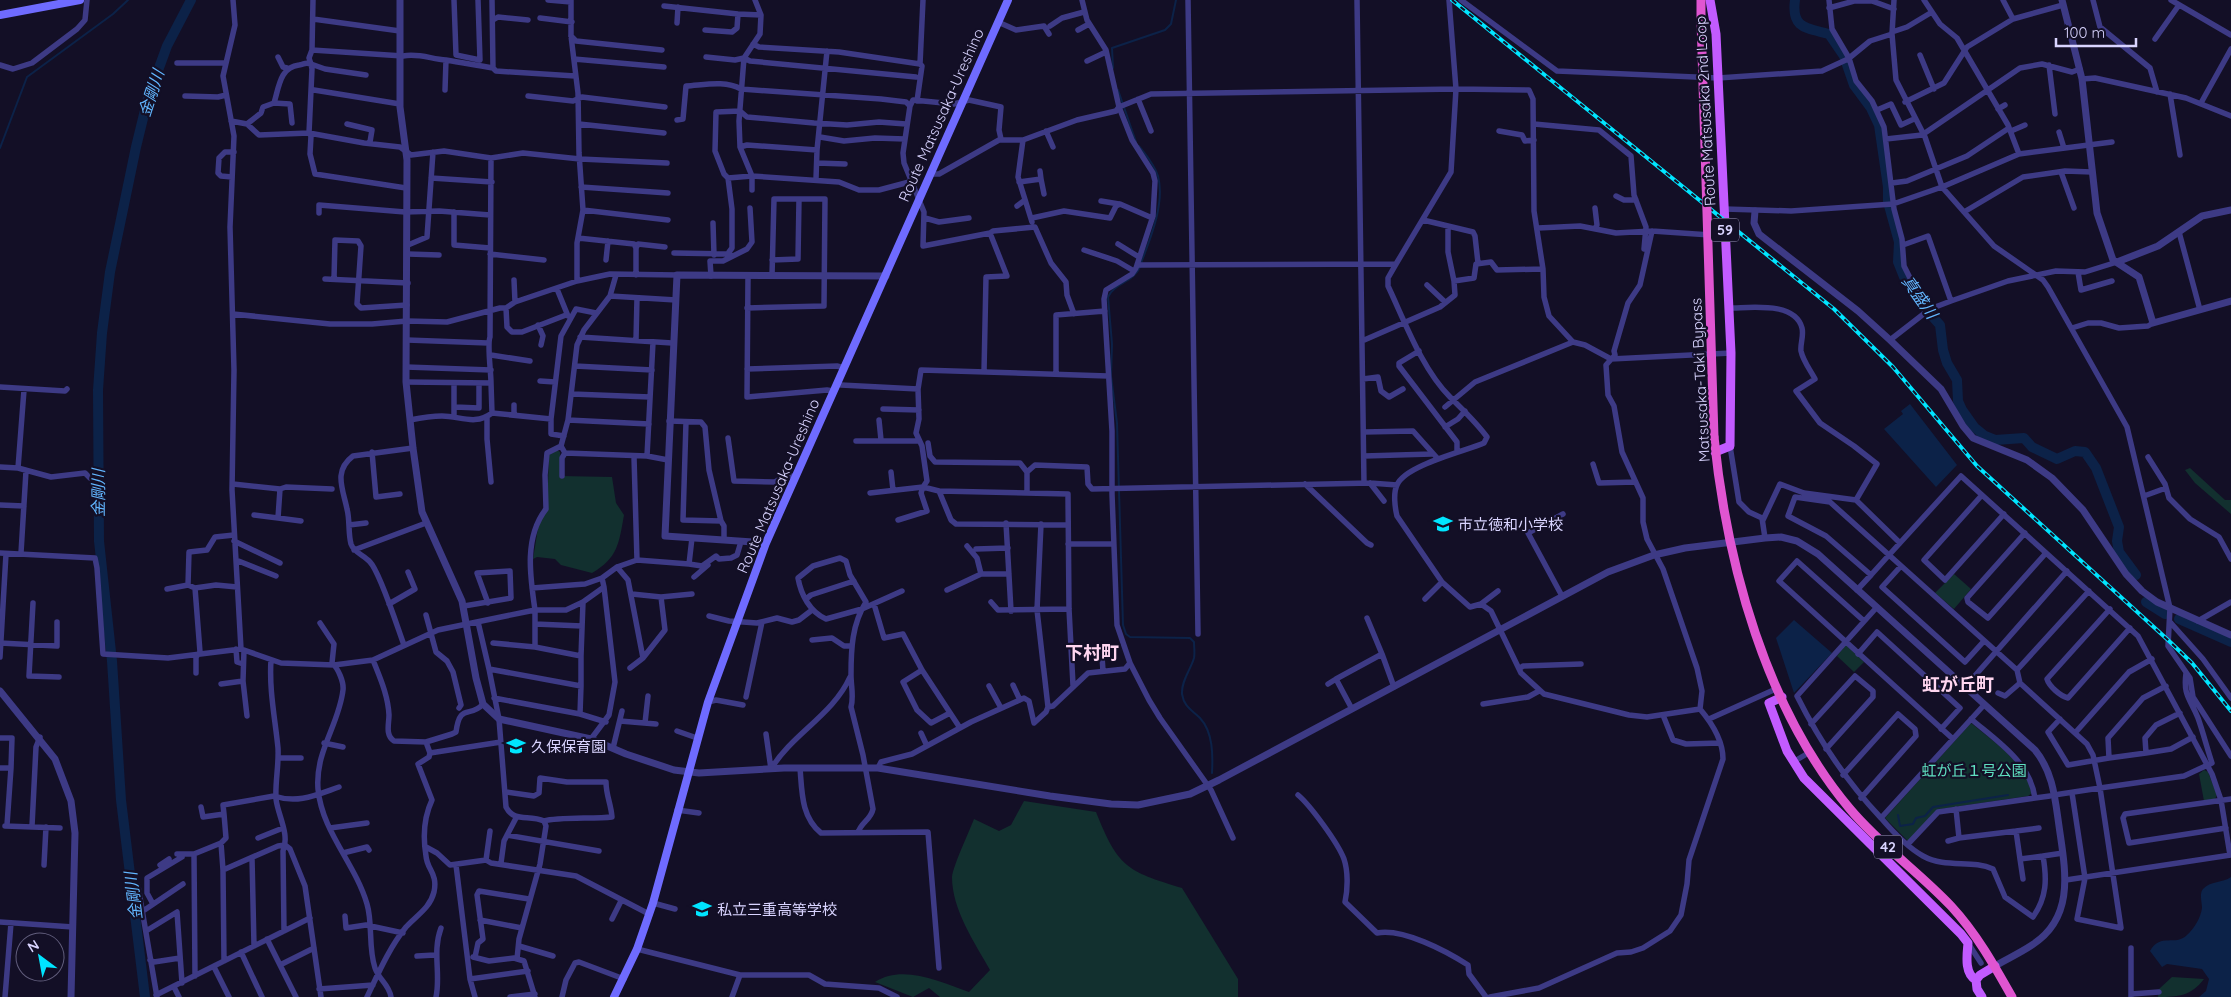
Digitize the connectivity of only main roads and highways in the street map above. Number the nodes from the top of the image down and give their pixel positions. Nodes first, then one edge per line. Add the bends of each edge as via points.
1 (80, 0) edge
2 (1008, 0) edge
3 (1701, 0) edge
4 (1710, 0) edge
5 (0, 15) edge
6 (1715, 452) junction
7 (1782, 697) junction
8 (1995, 966) junction
9 (1976, 980) junction
10 (614, 997) edge
11 (1982, 997) edge
12 (2012, 997) edge

1 - 5 main road
2 - 10 main road, Route Matsusaka-Ureshino via 766,543 708,702 653,903 637,949
3 - 6 highway, Matsusaka-Taki Bypass / 42, bridge
4 - 6 main road, Route Matsusaka 2nd Loop / 59 via 1716,34 1731,353 1730,446
6 - 7 highway, Matsusaka-Taki Bypass / 42 via 1729,543 1745,604
7 - 8 highway, Matsusaka-Taki Bypass / 42 via 1823,776 1851,811 1955,911
7 - 9 main road via 1769,703 1793,762 1804,778 1968,943 1967,961 1970,974
8 - 9 main road
8 - 12 highway, Matsusaka-Taki Bypass / 42
9 - 11 main road

